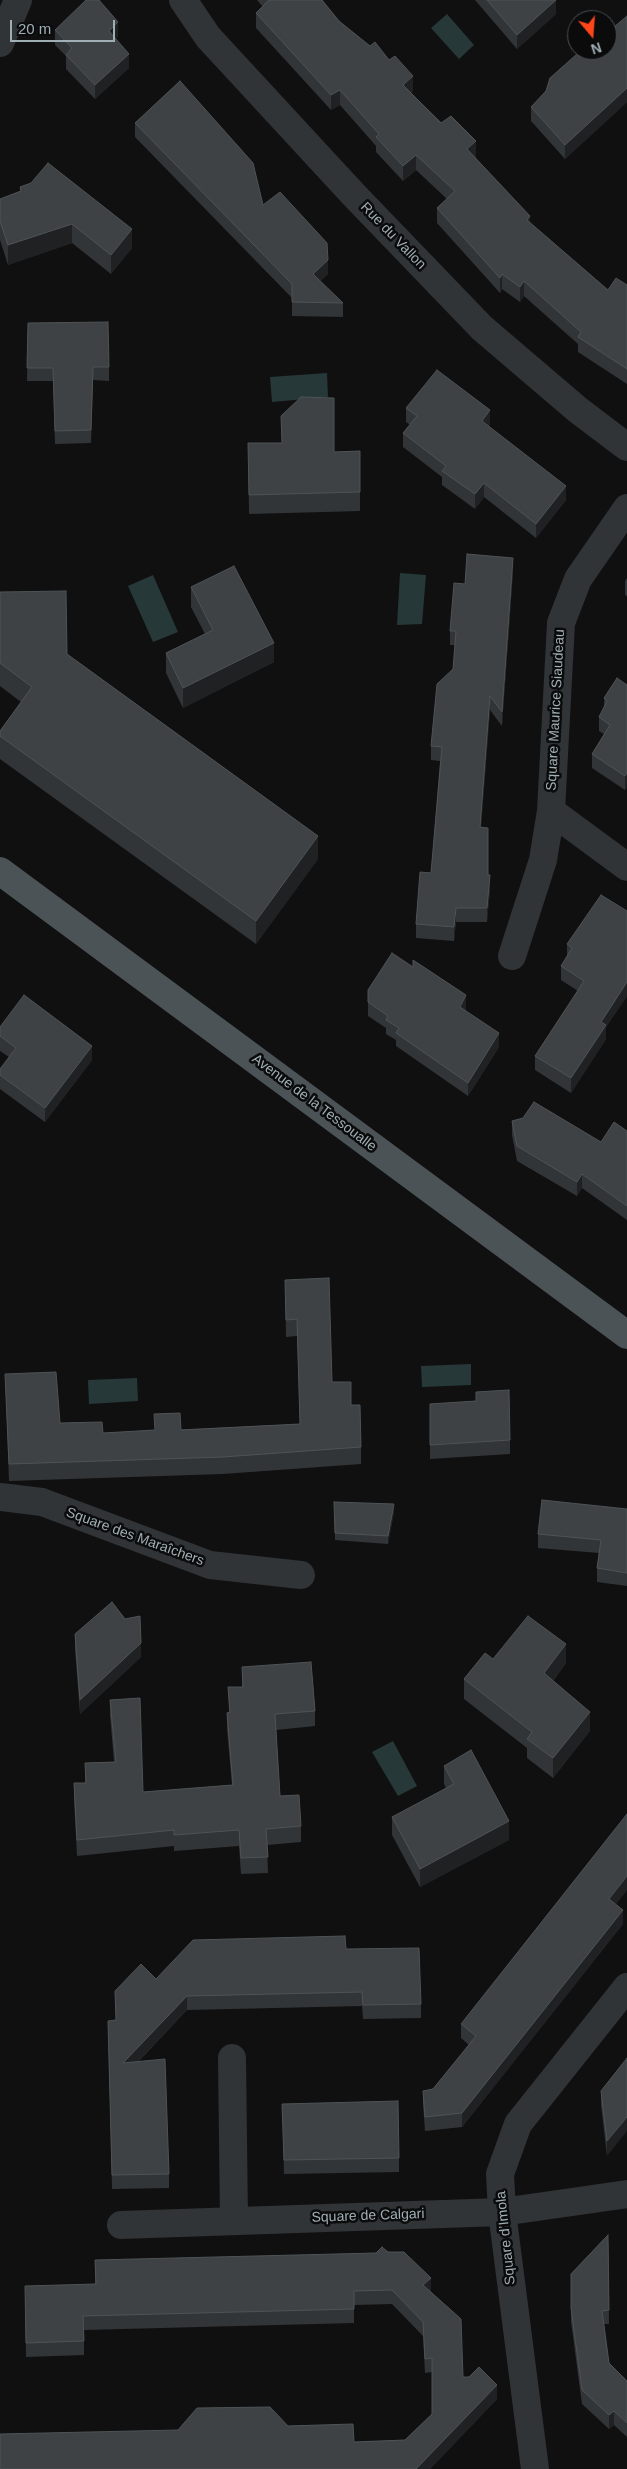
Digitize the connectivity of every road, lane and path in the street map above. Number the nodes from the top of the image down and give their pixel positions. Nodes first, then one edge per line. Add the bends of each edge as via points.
1 (18, 0) edge
2 (183, 0) edge
3 (0, 43) edge
4 (627, 447) edge
5 (627, 508) edge
6 (551, 811) junction
7 (627, 867) edge
8 (0, 871) edge
9 (512, 956) dead end
10 (627, 1335) edge
11 (0, 1498) edge
12 (302, 1574) dead end
13 (627, 1987) edge
14 (232, 2058) dead end
15 (627, 2194) edge
16 (502, 2212) junction
17 (234, 2221) junction
18 (121, 2225) dead end
19 (535, 2469) edge

1 - 3 street
2 - 4 street, Rue du Vallon via 208,37 482,328
5 - 6 street, Square Maurice Siaudeau via 578,579 561,623
6 - 7 street, Square Maurice Siaudeau
6 - 9 street, Square Maurice Siaudeau via 543,860
8 - 10 main road, Avenue de la Tessoualle
11 - 12 street, Square des Maraîchers via 42,1502 210,1565
13 - 16 street, Square d’Imola via 518,2124 500,2174
14 - 17 street
15 - 16 street, Square de Calgari
16 - 17 street, Square de Calgari
16 - 19 street, Square d’Imola
17 - 18 street, Square de Calgari

